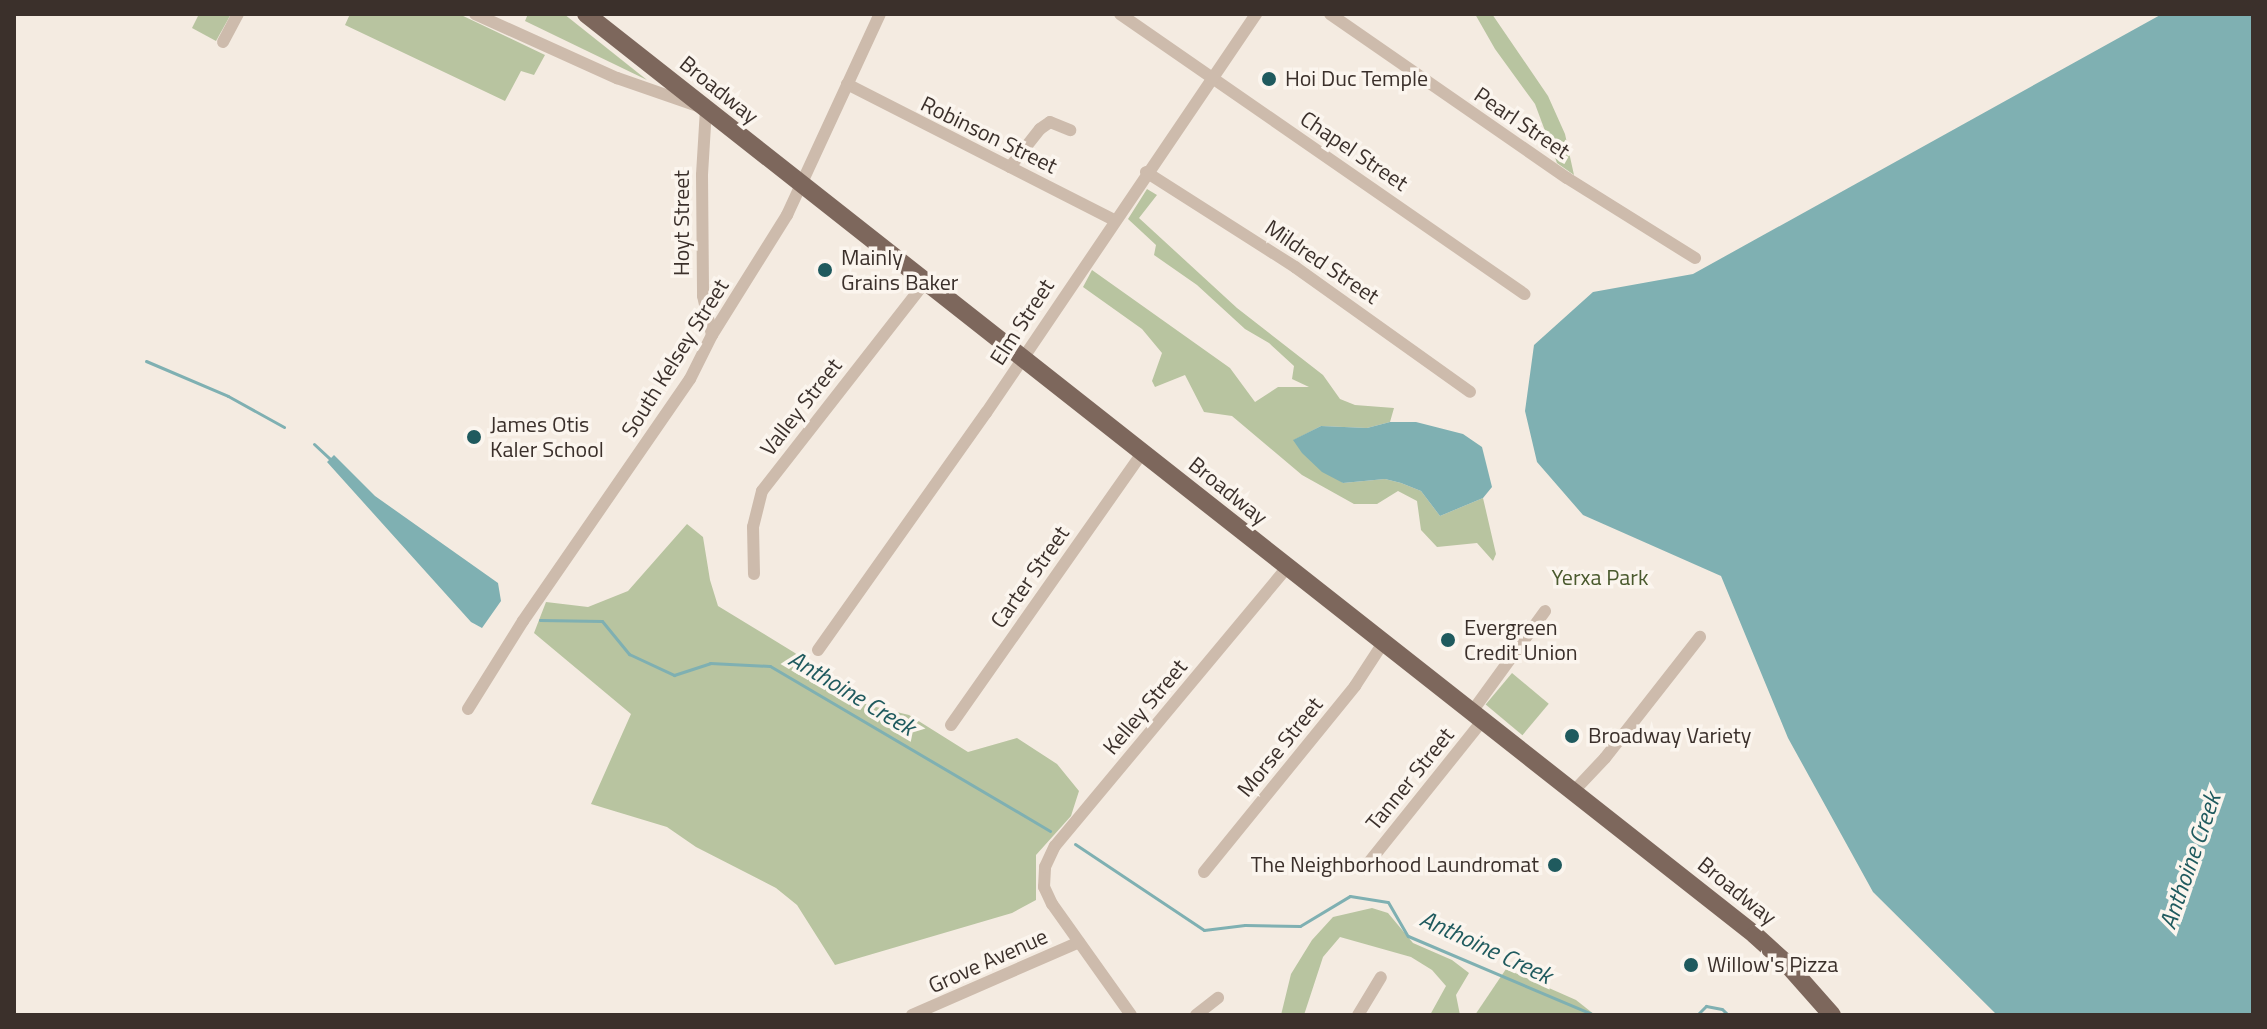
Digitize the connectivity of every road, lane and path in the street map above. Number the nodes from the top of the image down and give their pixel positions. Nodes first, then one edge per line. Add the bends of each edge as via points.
1 (238, 14) edge
2 (475, 14) edge
3 (880, 14) edge
4 (1120, 14) edge
5 (1256, 14) edge
6 (1330, 14) edge
7 (589, 15) edge
8 (223, 42) dead end
9 (1212, 79) junction
10 (847, 84) junction
11 (706, 109) junction
12 (1070, 130) dead end
13 (1010, 167) junction
14 (1146, 172) junction
15 (801, 184) junction
16 (1114, 220) junction
17 (1695, 258) dead end
18 (925, 282) junction
19 (1525, 294) dead end
20 (712, 335) junction
21 (1021, 357) junction
22 (1470, 392) dead end
23 (1142, 453) junction
24 (1287, 568) junction
25 (754, 574) dead end
26 (1545, 611) dead end
27 (1700, 637) dead end
28 (1383, 643) junction
29 (818, 650) dead end
30 (468, 709) dead end
31 (1476, 717) junction
32 (951, 725) dead end
33 (1572, 793) junction
34 (1370, 861) dead end
35 (1204, 872) dead end
36 (1079, 942) junction
37 (1381, 977) dead end
38 (1218, 998) dead end
39 (943, 1009) edge
40 (912, 1015) edge
41 (1131, 1015) edge
42 (1196, 1015) edge
43 (1358, 1015) edge
44 (1832, 1015) edge

1 - 8 street
2 - 11 street via 617,78
3 - 10 street, South Kelsey Street
4 - 9 street, Chapel Street
5 - 9 street, Elm Street
6 - 17 street, Pearl Street via 1623,216
7 - 11 main road, Broadway
9 - 14 street, Elm Street
9 - 19 street, Chapel Street
10 - 13 street, Robinson Street
10 - 15 street, South Kelsey Street
11 - 15 main road, Broadway
11 - 20 street, Hoyt Street via 703,296
12 - 13 street via 1050,122
13 - 16 street, Robinson Street
14 - 16 street, Elm Street
14 - 22 street, Mildred Street via 1295,267
15 - 18 main road, Broadway
15 - 20 street, South Kelsey Street
16 - 21 street, Elm Street
18 - 21 main road, Broadway
18 - 25 street, Valley Street via 762,491 753,527
20 - 30 street, South Kelsey Street via 690,379
21 - 23 main road, Broadway
21 - 29 street, Elm Street
23 - 24 main road, Broadway
23 - 32 street, Carter Street
24 - 28 main road, Broadway
24 - 36 street, Kelley Street via 1055,846 1043,877 1052,904
26 - 31 street, Tanner Street
27 - 33 street
28 - 31 main road, Broadway
28 - 35 street, Morse Street via 1355,686
31 - 33 main road, Broadway
31 - 34 street, Tanner Street
33 - 44 main road, Broadway via 1771,949
36 - 39 street, Grove Avenue
36 - 41 street
37 - 43 street
38 - 42 street
39 - 40 street, Grove Avenue

